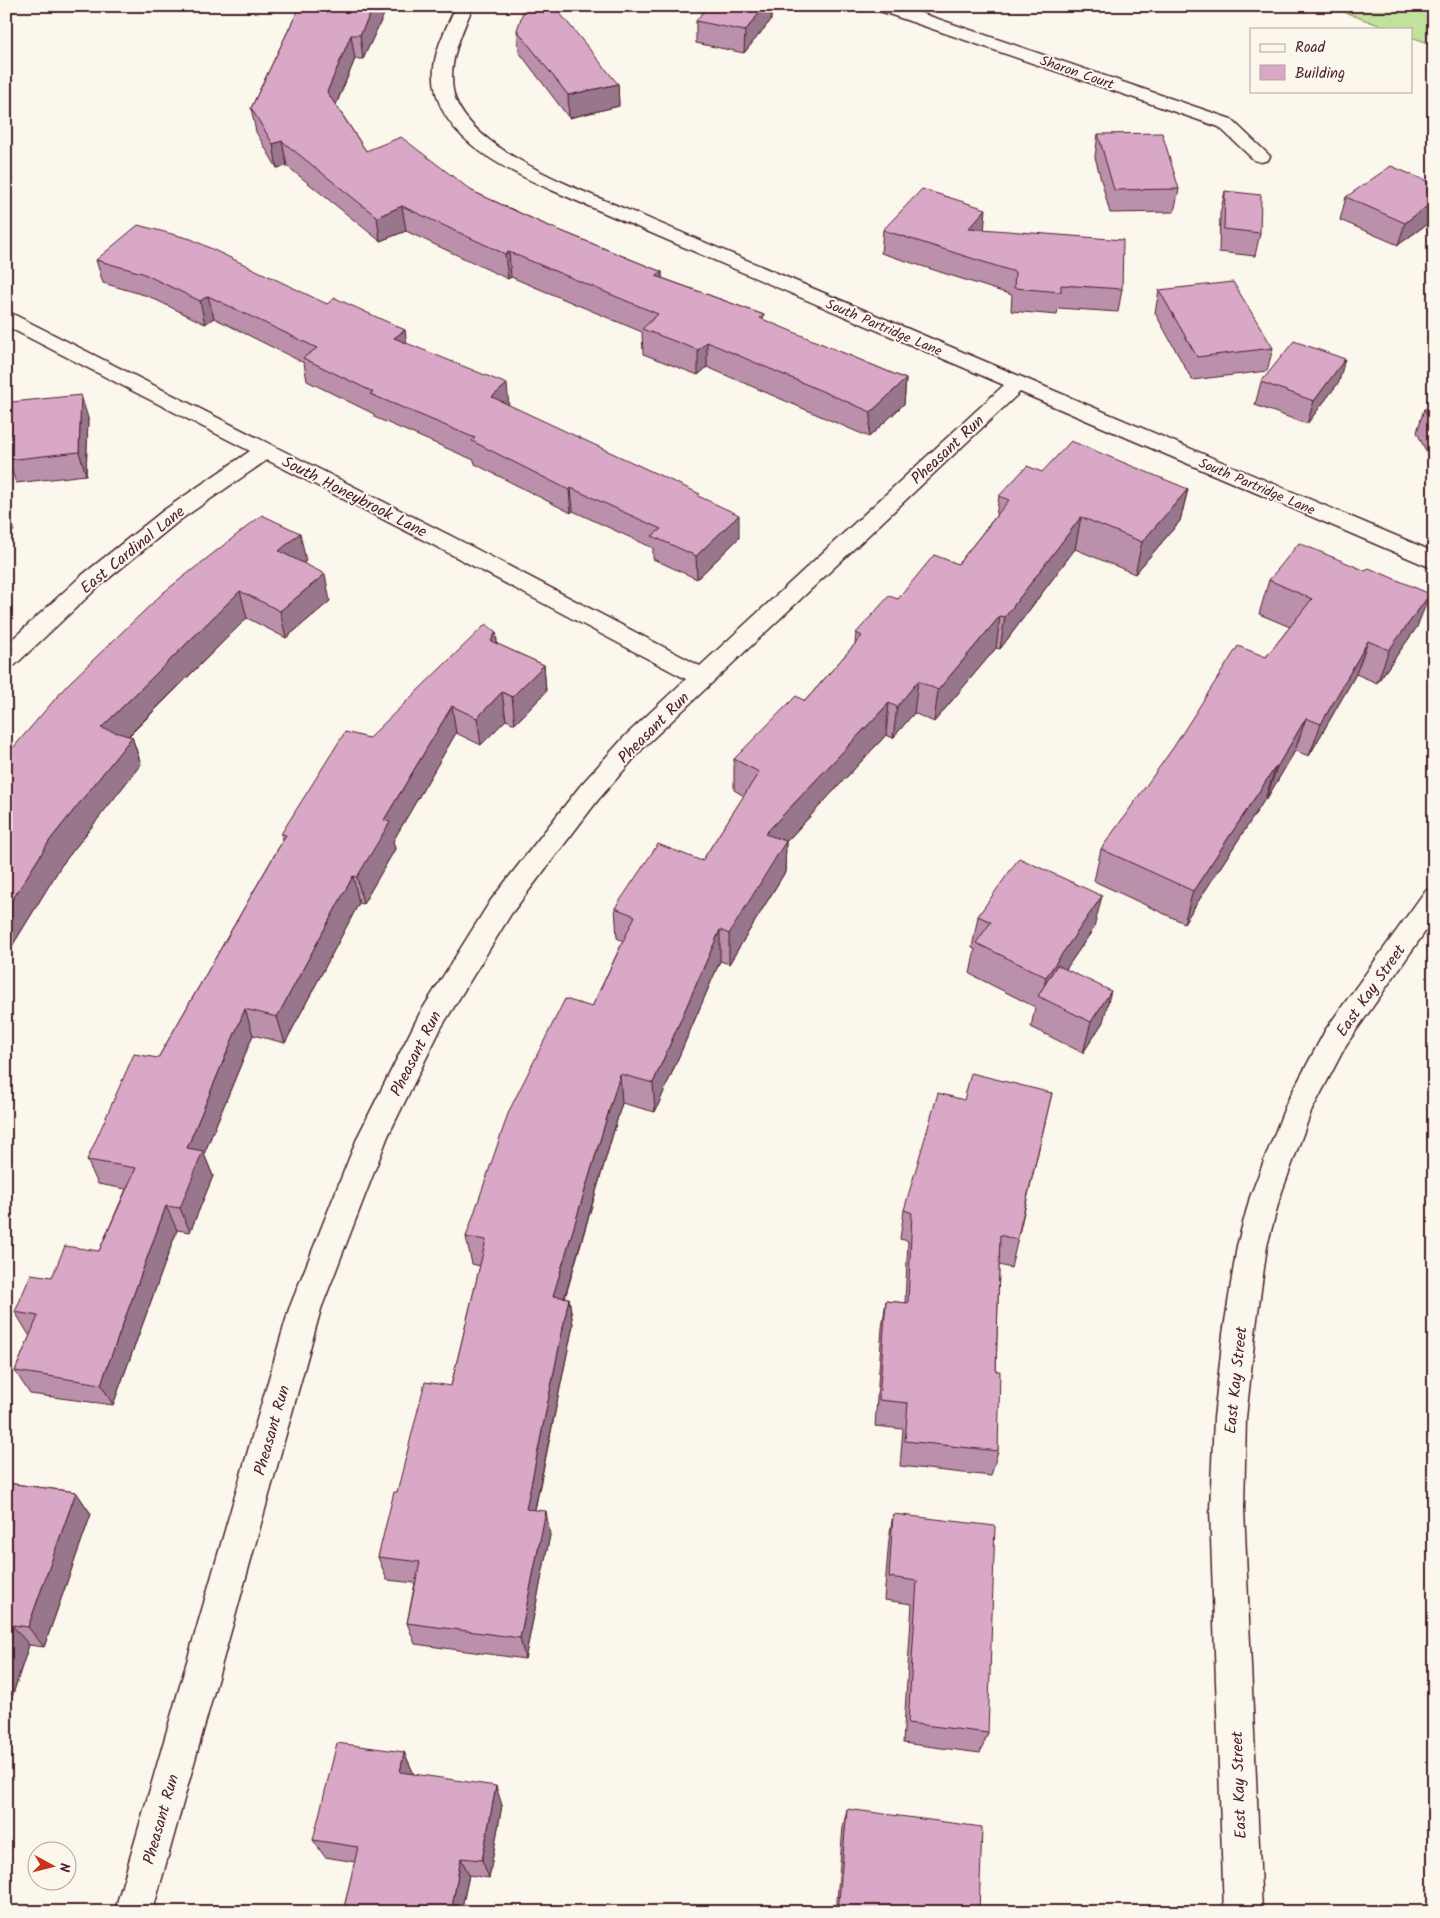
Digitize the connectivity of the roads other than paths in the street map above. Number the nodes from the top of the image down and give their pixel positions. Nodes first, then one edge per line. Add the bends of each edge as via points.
1 (465, 6) edge
2 (883, 6) edge
3 (1261, 156) dead end
4 (6, 318) edge
5 (1018, 384) junction
6 (266, 451) junction
7 (1434, 561) edge
8 (6, 659) edge
9 (703, 678) junction
10 (1434, 898) edge
11 (136, 1912) edge
12 (1243, 1912) edge

1 - 5 street, South Partridge Lane via 448,48 443,85 459,122 499,157 530,174
2 - 3 street, Sharon Court via 1225,123
4 - 6 street, South Honeybrook Lane
5 - 7 street, South Partridge Lane
5 - 9 street, Pheasant Run
6 - 8 street, East Cardinal Lane via 172,515 89,582
6 - 9 street, South Honeybrook Lane
9 - 11 street, Pheasant Run via 635,741 589,793 501,907 430,1021 372,1136 305,1310
10 - 12 street, East Kay Street via 1336,1038 1297,1111 1264,1197 1252,1246 1232,1398 1227,1509

